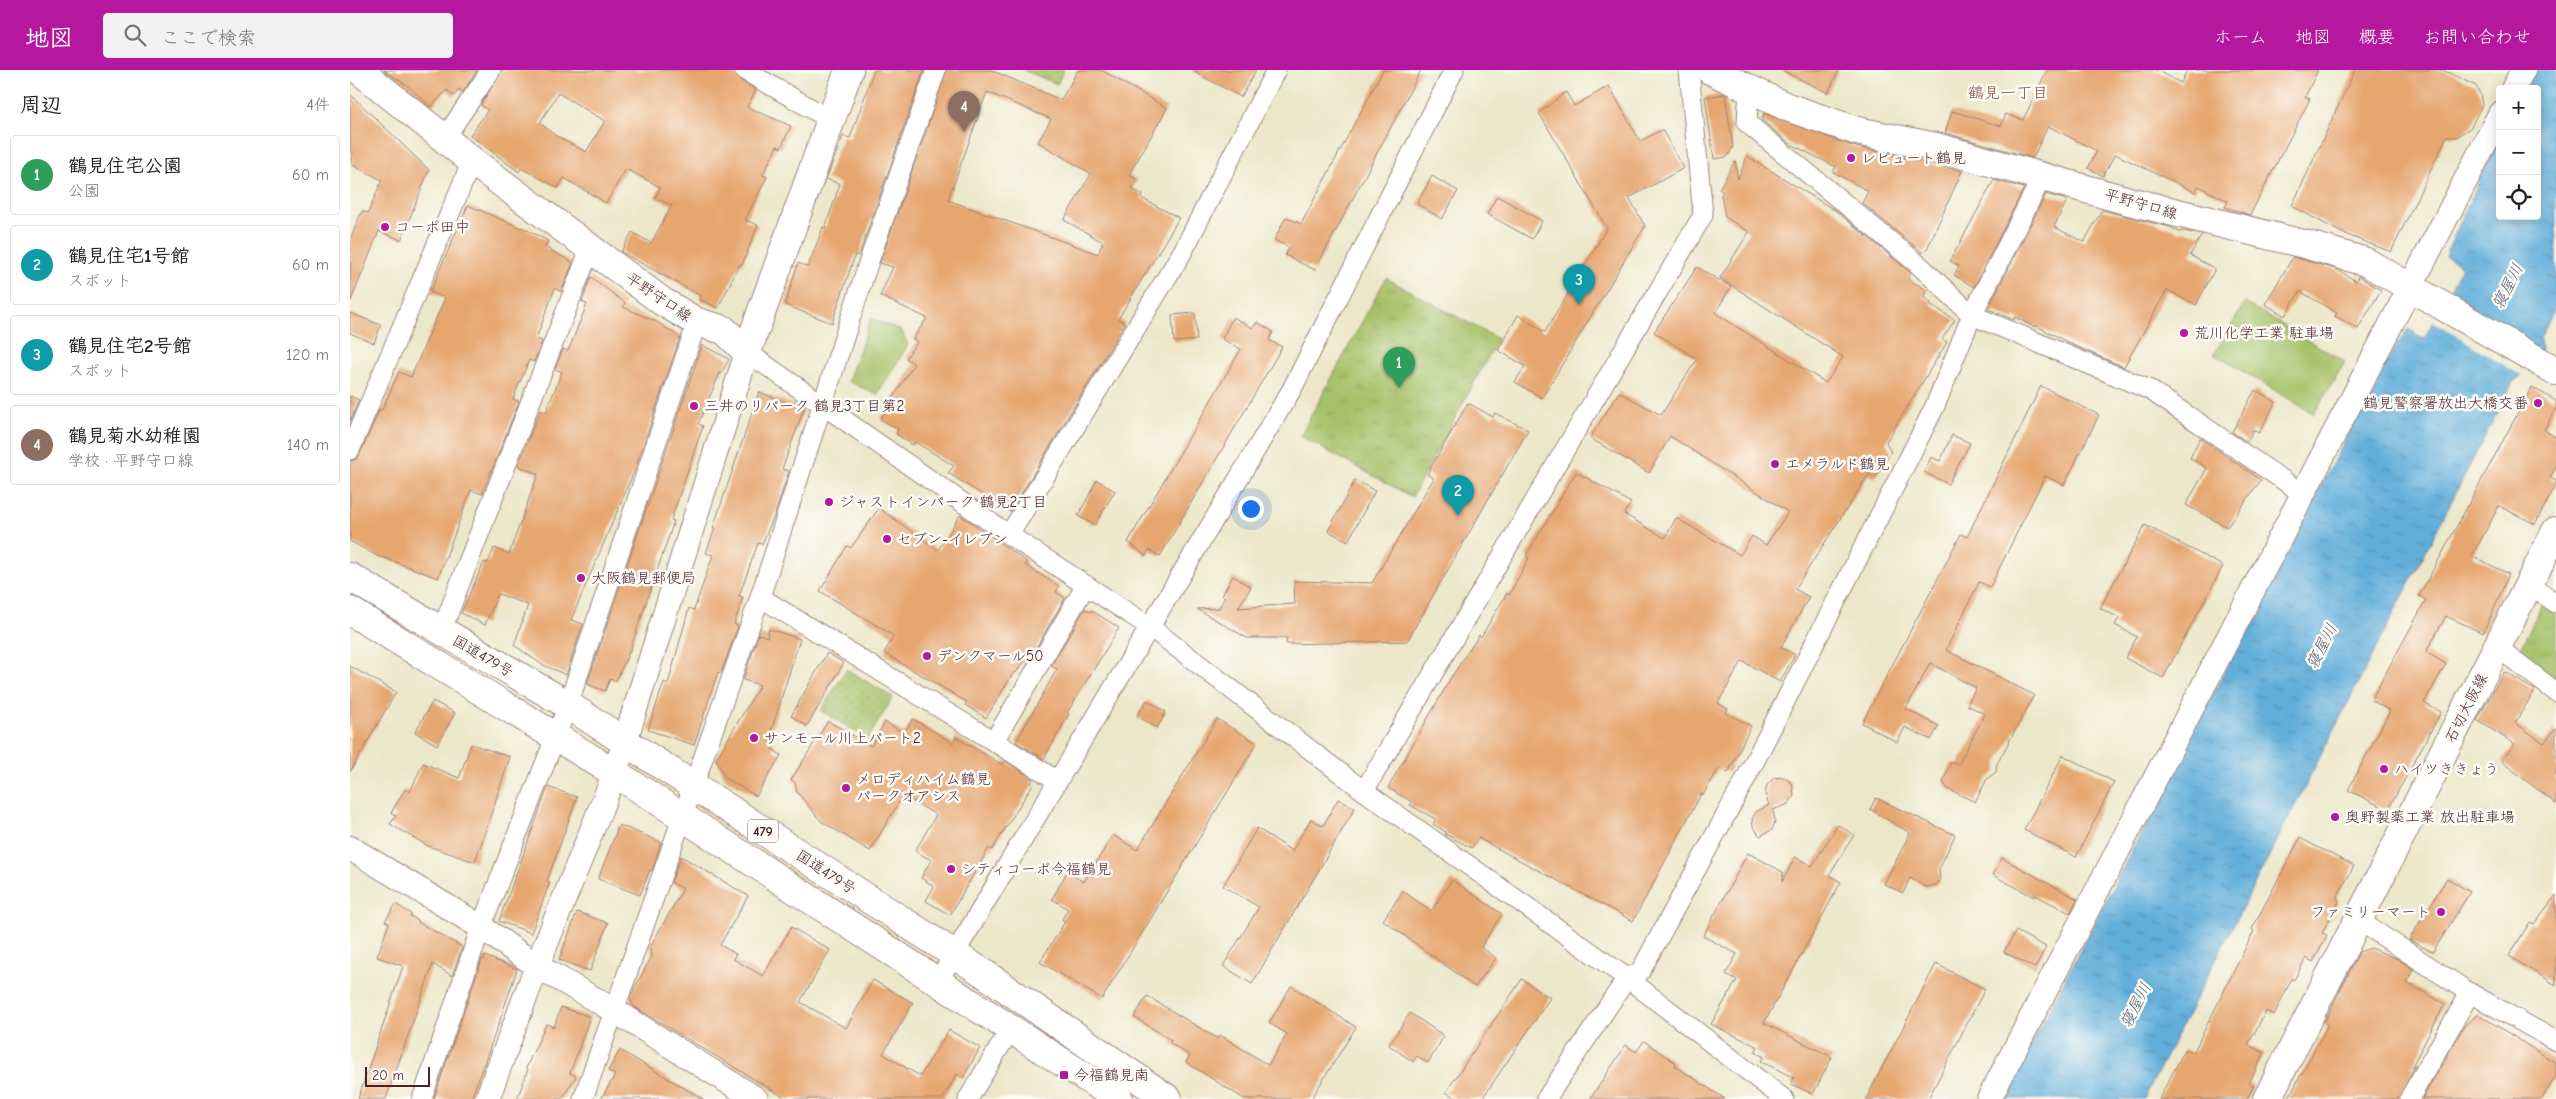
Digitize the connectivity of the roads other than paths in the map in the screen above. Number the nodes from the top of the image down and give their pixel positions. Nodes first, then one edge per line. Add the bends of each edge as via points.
1 (490, 70) edge
2 (744, 70) edge
3 (936, 70) edge
4 (1276, 70) edge
5 (1454, 70) edge
6 (1689, 70) edge
7 (1710, 70) edge
8 (2523, 70) edge
9 (366, 72) edge
10 (844, 72) edge
11 (2515, 85) edge
12 (1749, 88) junction
13 (831, 120) junction
14 (2496, 123) edge
15 (444, 139) junction
16 (472, 161) junction
17 (2042, 177) junction
18 (590, 249) junction
19 (2419, 291) junction
20 (1972, 315) junction
21 (697, 322) junction
22 (747, 352) junction
23 (2549, 367) edge
24 (823, 405) junction
25 (350, 450) edge
26 (2302, 493) junction
27 (2556, 531) edge
28 (1009, 535) junction
29 (350, 577) edge
30 (1086, 585) junction
31 (2529, 585) junction
32 (760, 597) junction
33 (2556, 603) edge
34 (350, 611) edge
35 (1150, 627) junction
36 (441, 632) junction
37 (2497, 648) junction
38 (2556, 692) edge
39 (568, 705) junction
40 (556, 736) junction
41 (994, 741) junction
42 (623, 742) junction
43 (615, 773) junction
44 (1058, 781) junction
45 (694, 786) junction
46 (1364, 791) junction
47 (683, 816) junction
48 (350, 848) edge
49 (2358, 920) junction
50 (481, 927) junction
51 (954, 954) junction
52 (537, 966) junction
53 (1627, 978) junction
54 (937, 983) junction
55 (2470, 993) junction
56 (615, 1011) junction
57 (1010, 1030) junction
58 (2556, 1041) edge
59 (422, 1099) edge
60 (486, 1099) edge
61 (583, 1099) edge
62 (756, 1099) edge
63 (968, 1099) edge
64 (1119, 1099) edge
65 (1168, 1099) edge
66 (1546, 1099) edge
67 (1784, 1099) edge
68 (1989, 1099) edge
69 (2267, 1099) edge
70 (2409, 1099) edge

1 - 15 street
2 - 13 street
3 - 24 street
4 - 28 street via 1183,251
5 - 35 street via 1292,389
6 - 46 street via 1703,215
7 - 12 main road, 平野守口線
8 - 11 street
9 - 15 main road, 平野守口線
10 - 13 main road
12 - 17 main road, 平野守口線 via 1787,107 1857,130 1936,147
12 - 20 street via 1747,123 1920,265
13 - 22 main road
14 - 19 street
15 - 16 main road, 平野守口線
16 - 18 main road, 平野守口線
16 - 25 street
17 - 19 main road, 平野守口線 via 2366,262
17 - 20 street
18 - 21 main road, 平野守口線 via 663,302
18 - 36 street
19 - 23 main road, 平野守口線
19 - 26 street
20 - 26 street via 2150,390
20 - 53 street via 1935,406 1744,782 1640,972
21 - 22 main road, 平野守口線 via 724,330
21 - 39 street
22 - 24 street
22 - 42 street
24 - 28 street
24 - 32 street
26 - 68 street
27 - 31 main road, 石切大阪線
28 - 30 street
29 - 36 main road, 国道479号 / 479
30 - 35 street
30 - 41 street
31 - 33 street
31 - 37 main road, 石切大阪線
32 - 41 street
32 - 45 street
34 - 40 main road, 国道479号 / 479
35 - 44 street
35 - 46 street
36 - 39 main road, 国道479号 / 479
37 - 38 street
37 - 49 main road, 石切大阪線
39 - 40 street
39 - 42 main road, 国道479号 / 479
40 - 43 main road, 国道479号 / 479
40 - 50 street
41 - 44 street
42 - 43 street
42 - 45 main road, 国道479号 / 479
43 - 47 main road, 国道479号 / 479
43 - 52 street
44 - 51 street
45 - 47 street
45 - 51 main road, 国道479号 / 479
46 - 53 street
47 - 54 main road, 国道479号 / 479
47 - 56 street
48 - 50 street
49 - 55 street
49 - 69 main road, 石切大阪線
50 - 52 street
50 - 59 street
51 - 54 street
51 - 65 main road, 国道479号 / 479
52 - 56 street
52 - 60 street
53 - 66 street
53 - 67 street
54 - 57 main road, 国道479号 / 479
55 - 58 street
55 - 70 street
56 - 61 street
56 - 62 street
57 - 63 street
57 - 64 main road, 国道479号 / 479

